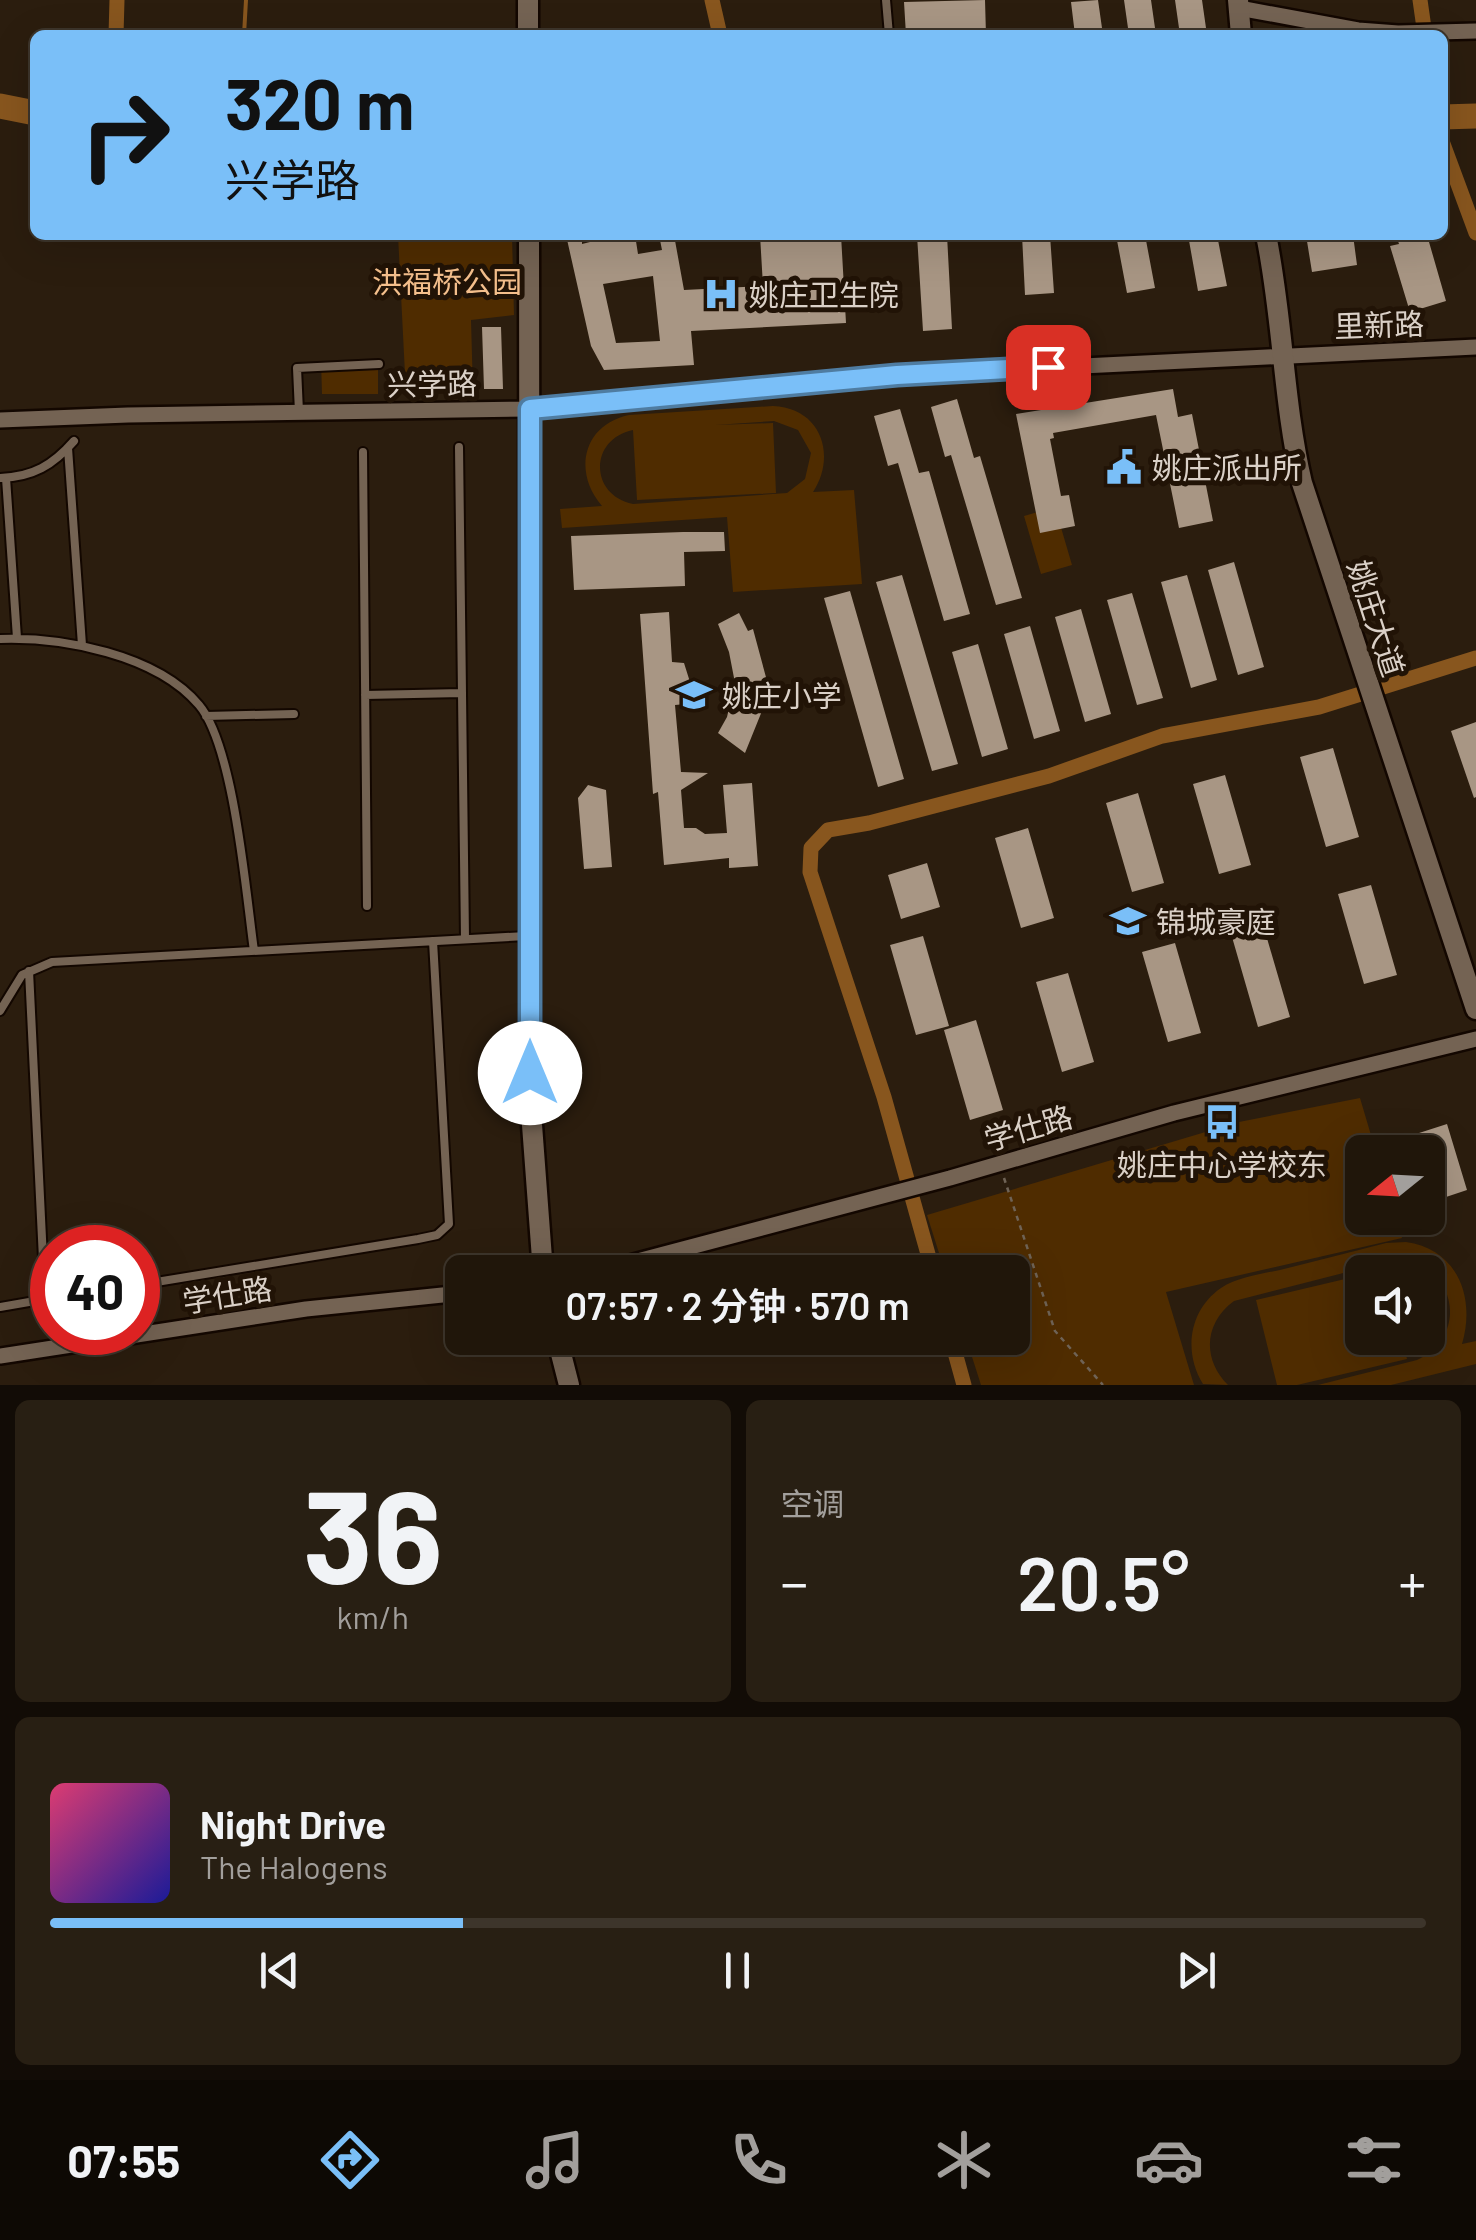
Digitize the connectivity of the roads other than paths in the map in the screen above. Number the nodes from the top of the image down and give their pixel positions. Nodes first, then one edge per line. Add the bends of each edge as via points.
1 (528, 0) edge
2 (886, 0) edge
3 (1238, 4) edge
4 (528, 30) edge
5 (889, 30) edge
6 (1241, 30) edge
7 (1370, 30) edge
8 (1476, 30) edge
9 (1448, 31) edge
10 (529, 240) edge
11 (1267, 240) edge
12 (1476, 347) edge
13 (1284, 355) junction
14 (379, 364) dead end
15 (530, 409) junction
16 (298, 412) junction
17 (0, 420) edge
18 (460, 447) dead end
19 (363, 452) dead end
20 (3, 478) edge
21 (0, 638) edge
22 (16, 638) junction
23 (82, 645) junction
24 (365, 694) junction
25 (462, 694) junction
26 (294, 714) dead end
27 (206, 716) junction
28 (368, 906) dead end
29 (530, 936) junction
30 (465, 939) junction
31 (433, 941) junction
32 (254, 951) junction
33 (29, 971) junction
34 (1476, 1009) edge
35 (0, 1011) edge
36 (1476, 1040) edge
37 (44, 1225) edge
38 (542, 1255) edge
39 (660, 1255) edge
40 (160, 1281) edge
41 (445, 1296) edge
42 (30, 1302) edge
43 (0, 1307) edge
44 (561, 1355) edge
45 (0, 1356) edge
46 (568, 1385) edge

1 - 4 street
2 - 5 lane
3 - 6 street
3 - 7 street
8 - 9 street
10 - 15 street
11 - 13 street, 姚庄大道
12 - 13 street, 里新路
13 - 15 street, 兴学路 via 897,375
13 - 34 street, 姚庄大道 via 1294,448 1315,525
14 - 16 lane via 297,368
15 - 16 street, 兴学路
15 - 29 street
16 - 17 street, 兴学路
18 - 25 lane
19 - 24 lane
20 - 22 lane
20 - 23 lane via 42,470 71,445
21 - 22 lane
22 - 23 lane
23 - 27 lane via 164,677
24 - 25 lane
24 - 28 lane
25 - 30 lane
26 - 27 lane
27 - 32 lane via 224,764
29 - 30 lane
29 - 38 street via 530,1098
30 - 31 lane
31 - 32 lane
31 - 40 lane via 449,1224 418,1239
32 - 33 lane via 52,962
33 - 35 lane
33 - 37 lane
36 - 39 street, 学仕路 via 1174,1112
41 - 45 street, 学仕路 via 306,1309
42 - 43 lane
44 - 46 street

